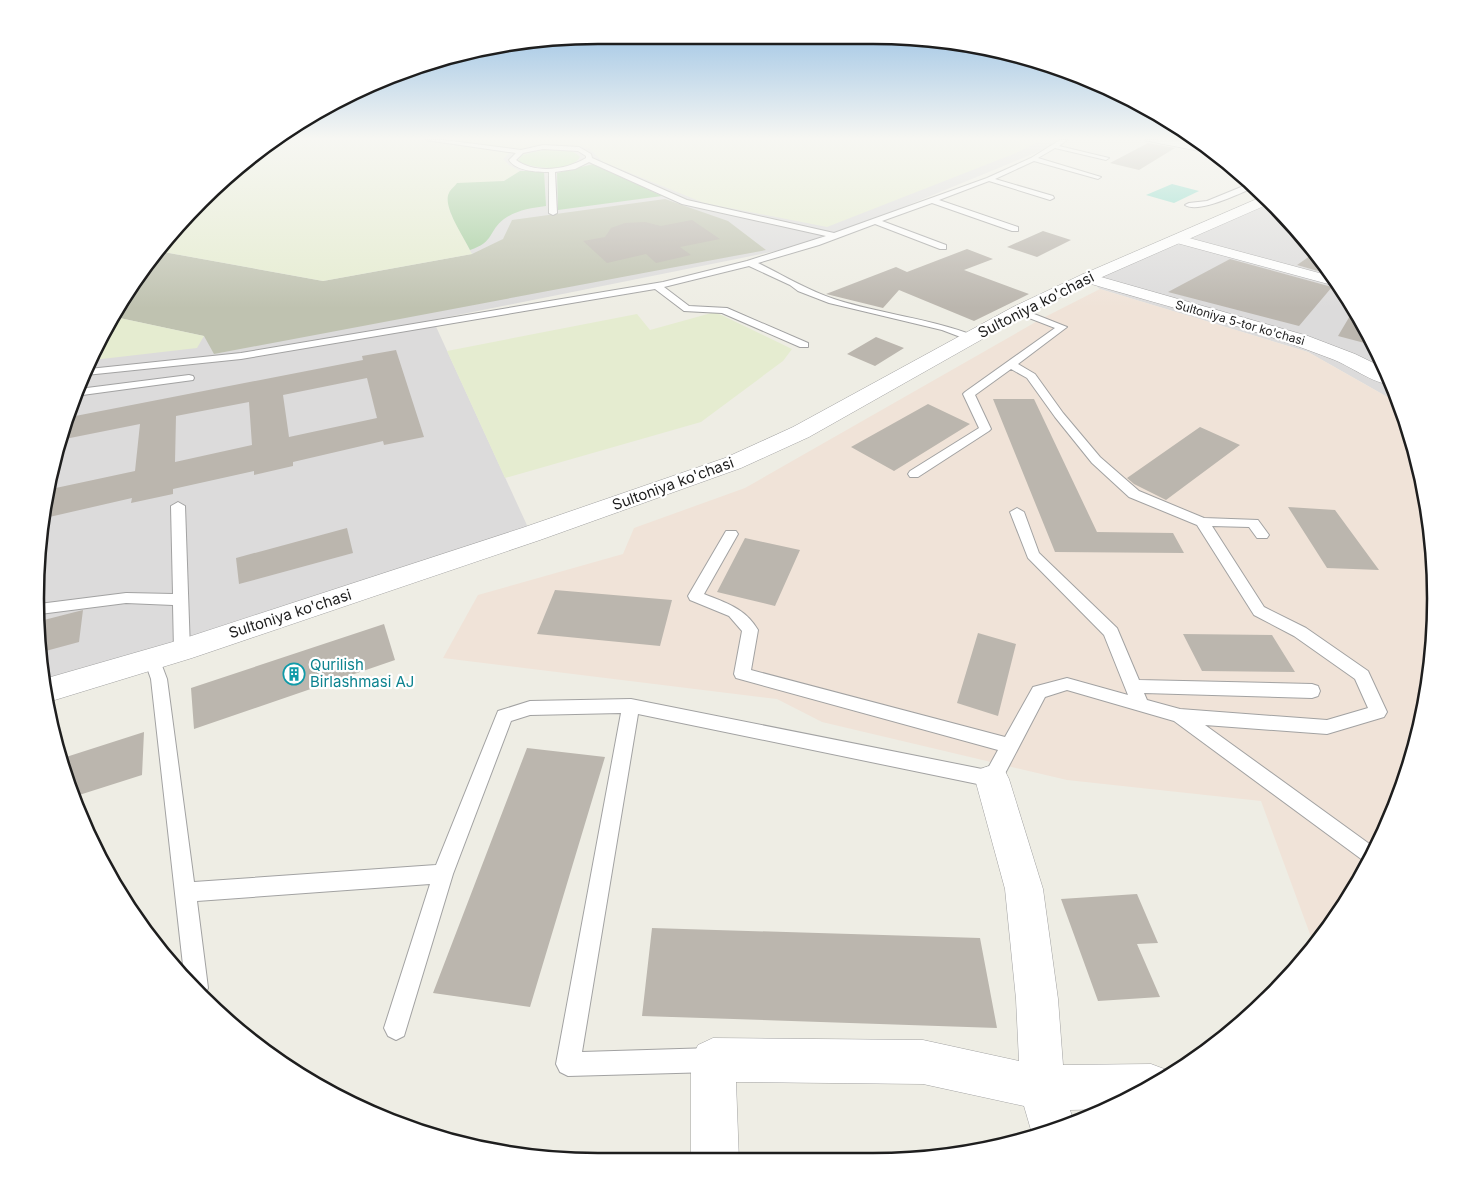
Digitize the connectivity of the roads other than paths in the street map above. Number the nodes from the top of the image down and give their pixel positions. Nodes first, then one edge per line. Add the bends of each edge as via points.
1 (553, 196) edge
2 (671, 196) edge
3 (942, 196) edge
4 (1043, 196) edge
5 (1226, 196) edge
6 (1050, 198) dead end
7 (930, 200) junction
8 (1261, 203) edge
9 (1189, 205) dead end
10 (553, 213) dead end
11 (874, 221) junction
12 (1015, 229) dead end
13 (835, 236) junction
14 (1178, 239) junction
15 (943, 247) dead end
16 (750, 263) junction
17 (1087, 278) junction
18 (1327, 280) edge
19 (656, 286) junction
20 (1019, 311) junction
21 (971, 338) junction
22 (804, 345) dead end
23 (1010, 364) junction
24 (93, 371) edge
25 (1380, 374) edge
26 (189, 378) dead end
27 (84, 392) edge
28 (914, 474) dead end
29 (178, 506) dead end
30 (1016, 512) dead end
31 (1202, 522) junction
32 (730, 534) dead end
33 (1262, 535) dead end
34 (181, 600) junction
35 (44, 608) edge
36 (182, 650) junction
37 (152, 659) junction
38 (1133, 686) junction
39 (51, 689) edge
40 (1312, 691) dead end
41 (1141, 705) junction
42 (631, 706) junction
43 (1180, 716) junction
44 (1001, 762) junction
45 (1366, 852) edge
46 (443, 874) junction
47 (186, 892) junction
48 (197, 981) edge
49 (396, 1028) dead end
50 (713, 1060) junction
51 (1136, 1086) edge
52 (1042, 1088) junction
53 (1051, 1124) edge
54 (716, 1153) edge

1 - 10 lane
2 - 13 lane via 685,202
3 - 7 lane
4 - 6 lane
5 - 9 lane via 1208,203
7 - 11 lane
7 - 12 lane
8 - 14 street, Sultoniya ko'chasi
11 - 13 lane
11 - 15 lane
13 - 16 lane
14 - 17 street, Sultoniya ko'chasi
14 - 18 street
16 - 19 lane
16 - 21 lane via 832,301 945,328
17 - 20 street, Sultoniya ko'chasi
17 - 25 street, Sultoniya 5-tor ko'chasi via 1301,340
19 - 22 lane via 687,309 724,310
19 - 24 lane via 241,356
20 - 21 street, Sultoniya ko'chasi
20 - 23 lane via 1062,327
21 - 36 street, Sultoniya ko'chasi via 801,432 725,466
23 - 28 lane via 969,394 985,429
23 - 31 lane via 1031,376 1058,415 1096,460 1134,494
26 - 27 lane
29 - 34 lane
30 - 38 lane via 1034,555 1111,632
31 - 33 lane via 1253,523
31 - 43 lane via 1259,611 1300,632 1362,675 1378,712 1326,728
32 - 44 lane via 695,596 734,612 750,630 742,674
34 - 35 lane via 126,598
34 - 36 lane
36 - 37 street, Sultoniya ko'chasi
37 - 39 street, Sultoniya ko'chasi
37 - 47 lane via 159,679
38 - 40 lane
38 - 41 lane
41 - 43 lane
41 - 44 lane via 1068,684 1039,692
42 - 44 lane
42 - 46 lane via 530,708 504,716
42 - 50 lane via 568,1064
43 - 45 lane
44 - 52 street via 1024,889 1037,999
46 - 47 lane
46 - 49 lane
47 - 48 lane
50 - 52 street via 923,1062
50 - 54 street
51 - 52 street
52 - 53 street

